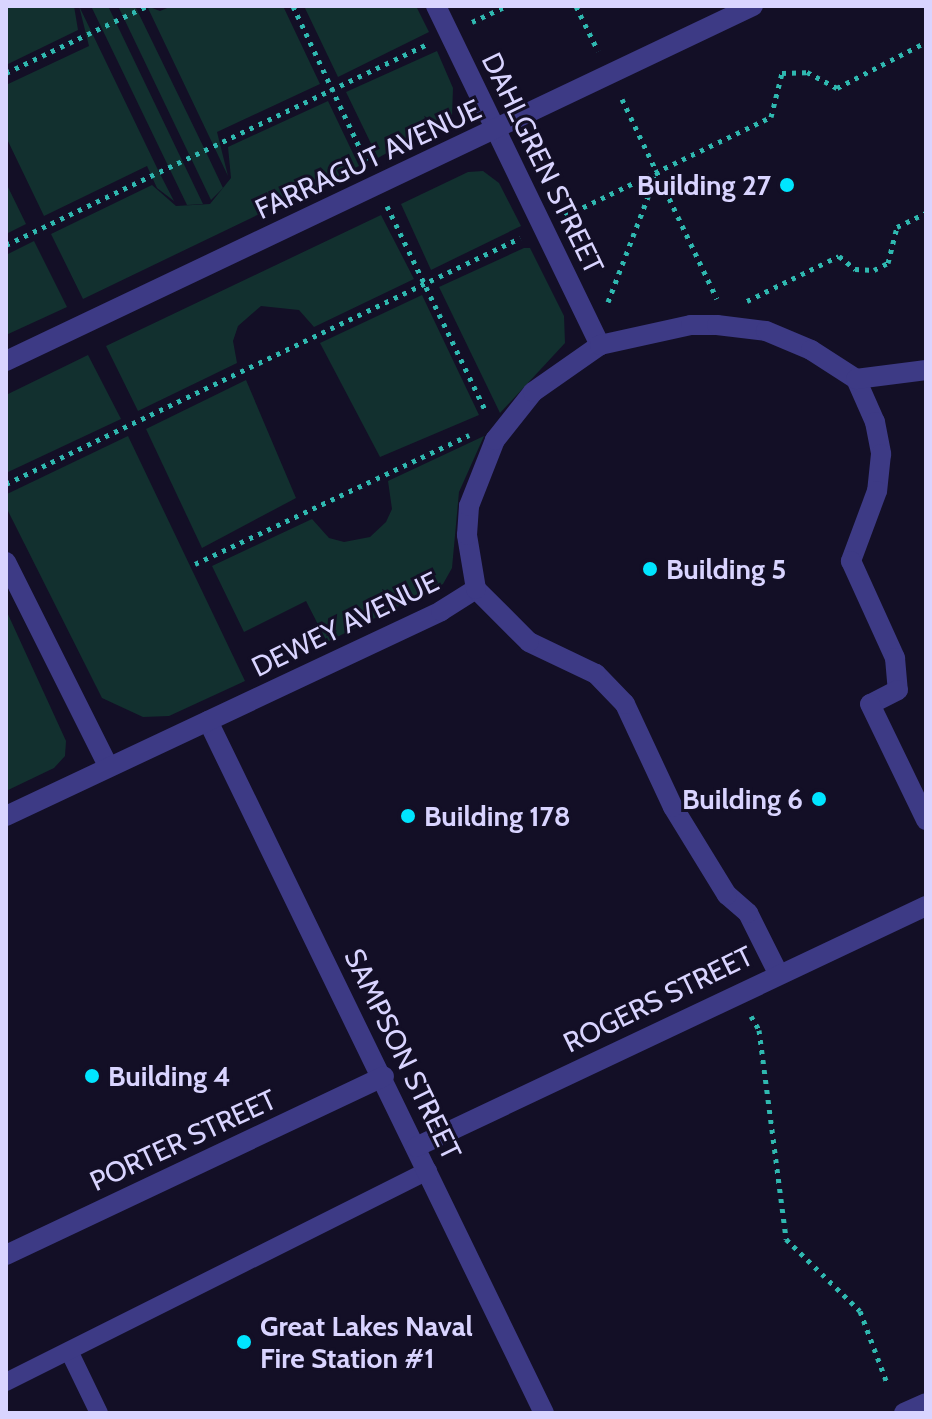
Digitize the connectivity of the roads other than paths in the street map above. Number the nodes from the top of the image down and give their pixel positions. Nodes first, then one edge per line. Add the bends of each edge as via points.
1 (436, 6) edge
2 (753, 6) edge
3 (495, 130) junction
4 (600, 345) junction
5 (6, 361) edge
6 (926, 370) edge
7 (856, 379) junction
8 (6, 562) edge
9 (476, 589) junction
10 (208, 721) junction
11 (108, 766) junction
12 (6, 816) edge
13 (926, 820) edge
14 (926, 906) edge
15 (778, 973) junction
16 (384, 1076) junction
17 (416, 1147) junction
18 (428, 1171) junction
19 (6, 1255) edge
20 (69, 1351) junction
21 (6, 1382) edge
22 (926, 1403) edge
23 (99, 1413) edge
24 (544, 1413) edge
25 (904, 1413) edge

1 - 3 street, DAHLGREN STREET
2 - 3 street, FARRAGUT AVENUE
3 - 4 street, DAHLGREN STREET
3 - 5 street, FARRAGUT AVENUE
4 - 7 street, DEWEY AVENUE via 691,325 729,326 788,341
4 - 9 street, DEWEY AVENUE via 533,392 495,440 469,506 467,535
6 - 7 street
7 - 13 street via 875,422 881,454 877,491 851,561 895,658 898,690 870,704
8 - 11 street
9 - 10 street, DEWEY AVENUE
9 - 15 street via 529,642 596,674 625,704 673,807 727,895 748,913
10 - 11 street, DEWEY AVENUE
10 - 16 street, SAMPSON STREET
11 - 12 street, DEWEY AVENUE
14 - 15 street, ROGERS STREET
15 - 17 street, ROGERS STREET
16 - 17 street, SAMPSON STREET
16 - 19 street, PORTER STREET
17 - 18 street, SAMPSON STREET
18 - 20 lane
18 - 24 street, SAMPSON STREET
20 - 21 lane
20 - 23 lane
22 - 25 street

